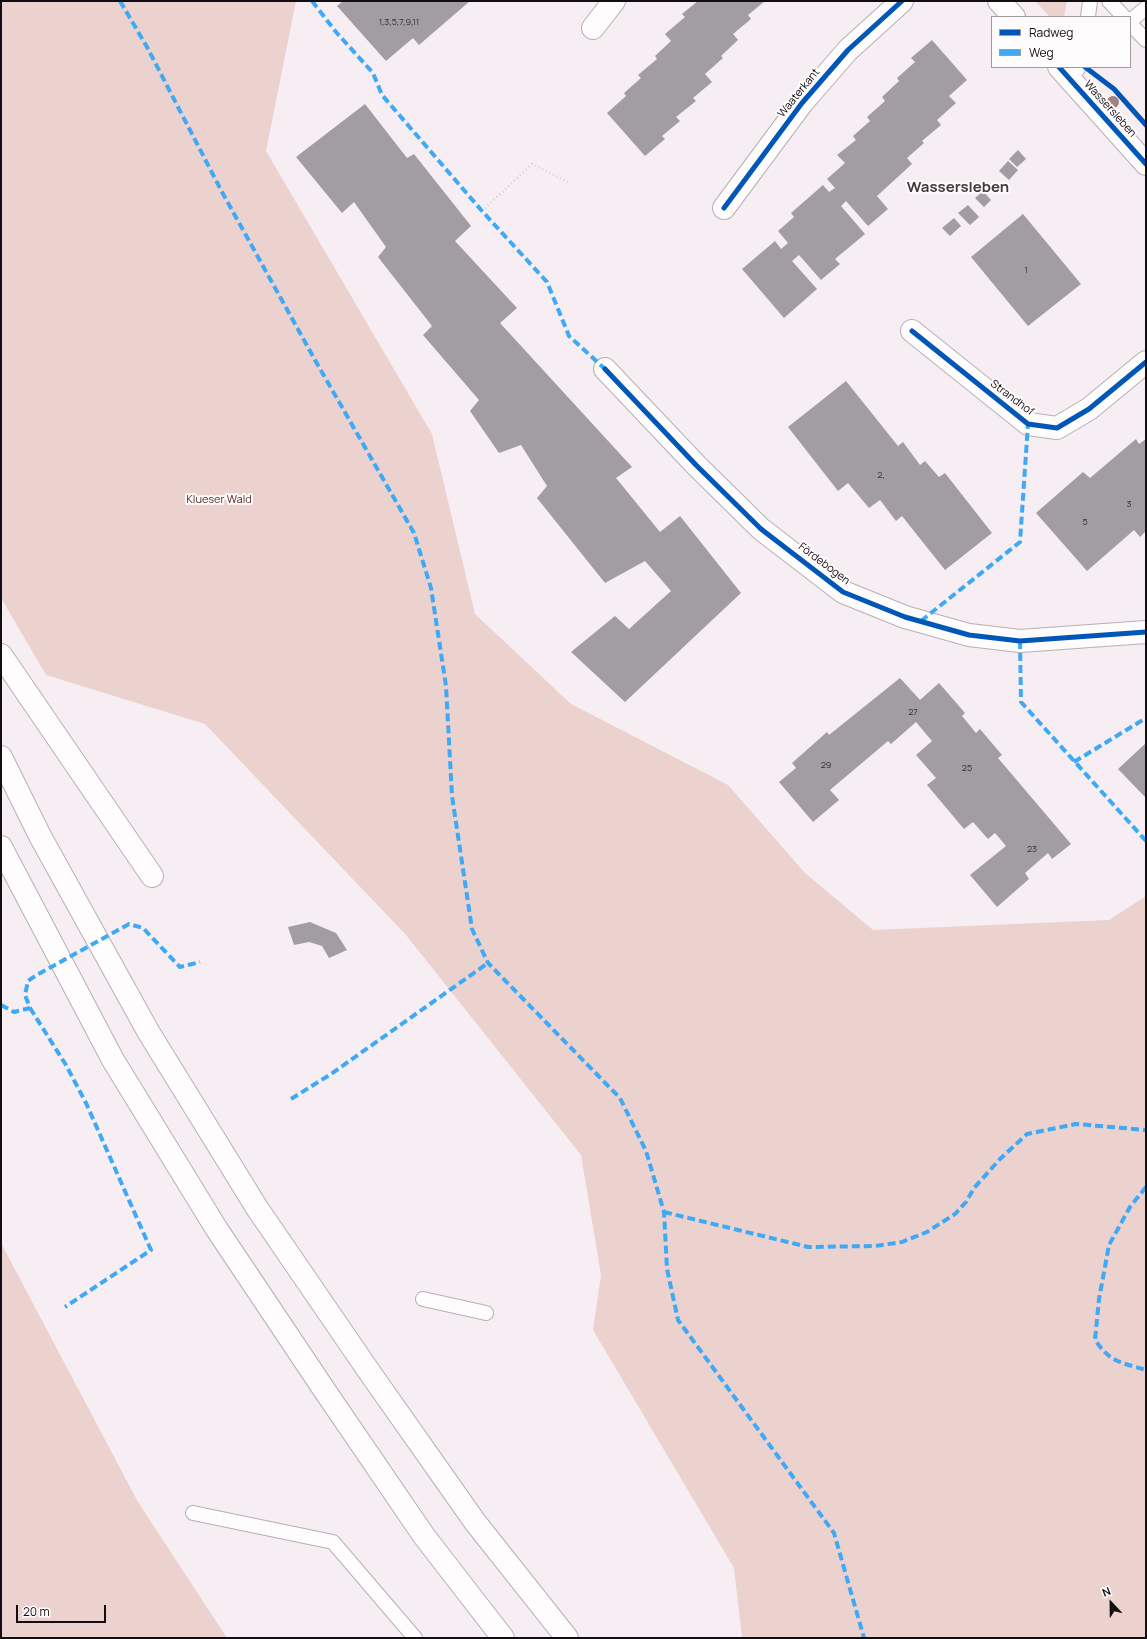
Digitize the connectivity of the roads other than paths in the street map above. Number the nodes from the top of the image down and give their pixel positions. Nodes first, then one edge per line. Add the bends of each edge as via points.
1 (614, 1) edge
2 (902, 1) edge
3 (999, 1) edge
4 (1090, 1) edge
5 (1109, 1) edge
6 (1146, 8) edge
7 (1013, 16) edge
8 (1088, 16) edge
9 (1123, 16) edge
10 (1131, 21) edge
11 (1131, 23) edge
12 (593, 28) dead end
13 (1146, 40) edge
14 (1069, 71) edge
15 (1146, 164) edge
16 (724, 208) dead end
17 (912, 331) dead end
18 (1146, 362) edge
19 (605, 369) dead end
20 (1146, 632) edge
21 (1, 655) edge
22 (1, 757) edge
23 (1, 847) edge
24 (152, 876) dead end
25 (423, 1299) dead end
26 (486, 1313) dead end
27 (193, 1513) dead end
28 (415, 1638) edge
29 (503, 1638) edge
30 (567, 1638) edge

1 - 12 main road
2 - 16 main road, Waaterkant via 848,50 802,103
3 - 7 main road
4 - 8 lane
5 - 9 lane
6 - 10 lane
11 - 13 lane
14 - 15 main road, Wassersleben
17 - 18 main road, Strandhof via 1028,424 1057,428 1089,409
19 - 20 main road, Fördebogen via 761,529 843,592 905,616 969,635 1020,641
21 - 24 main road
22 - 30 main road via 40,836 149,1033 257,1208 475,1522
23 - 29 main road via 113,1060 216,1228 424,1536
25 - 26 lane
27 - 28 lane via 333,1542

